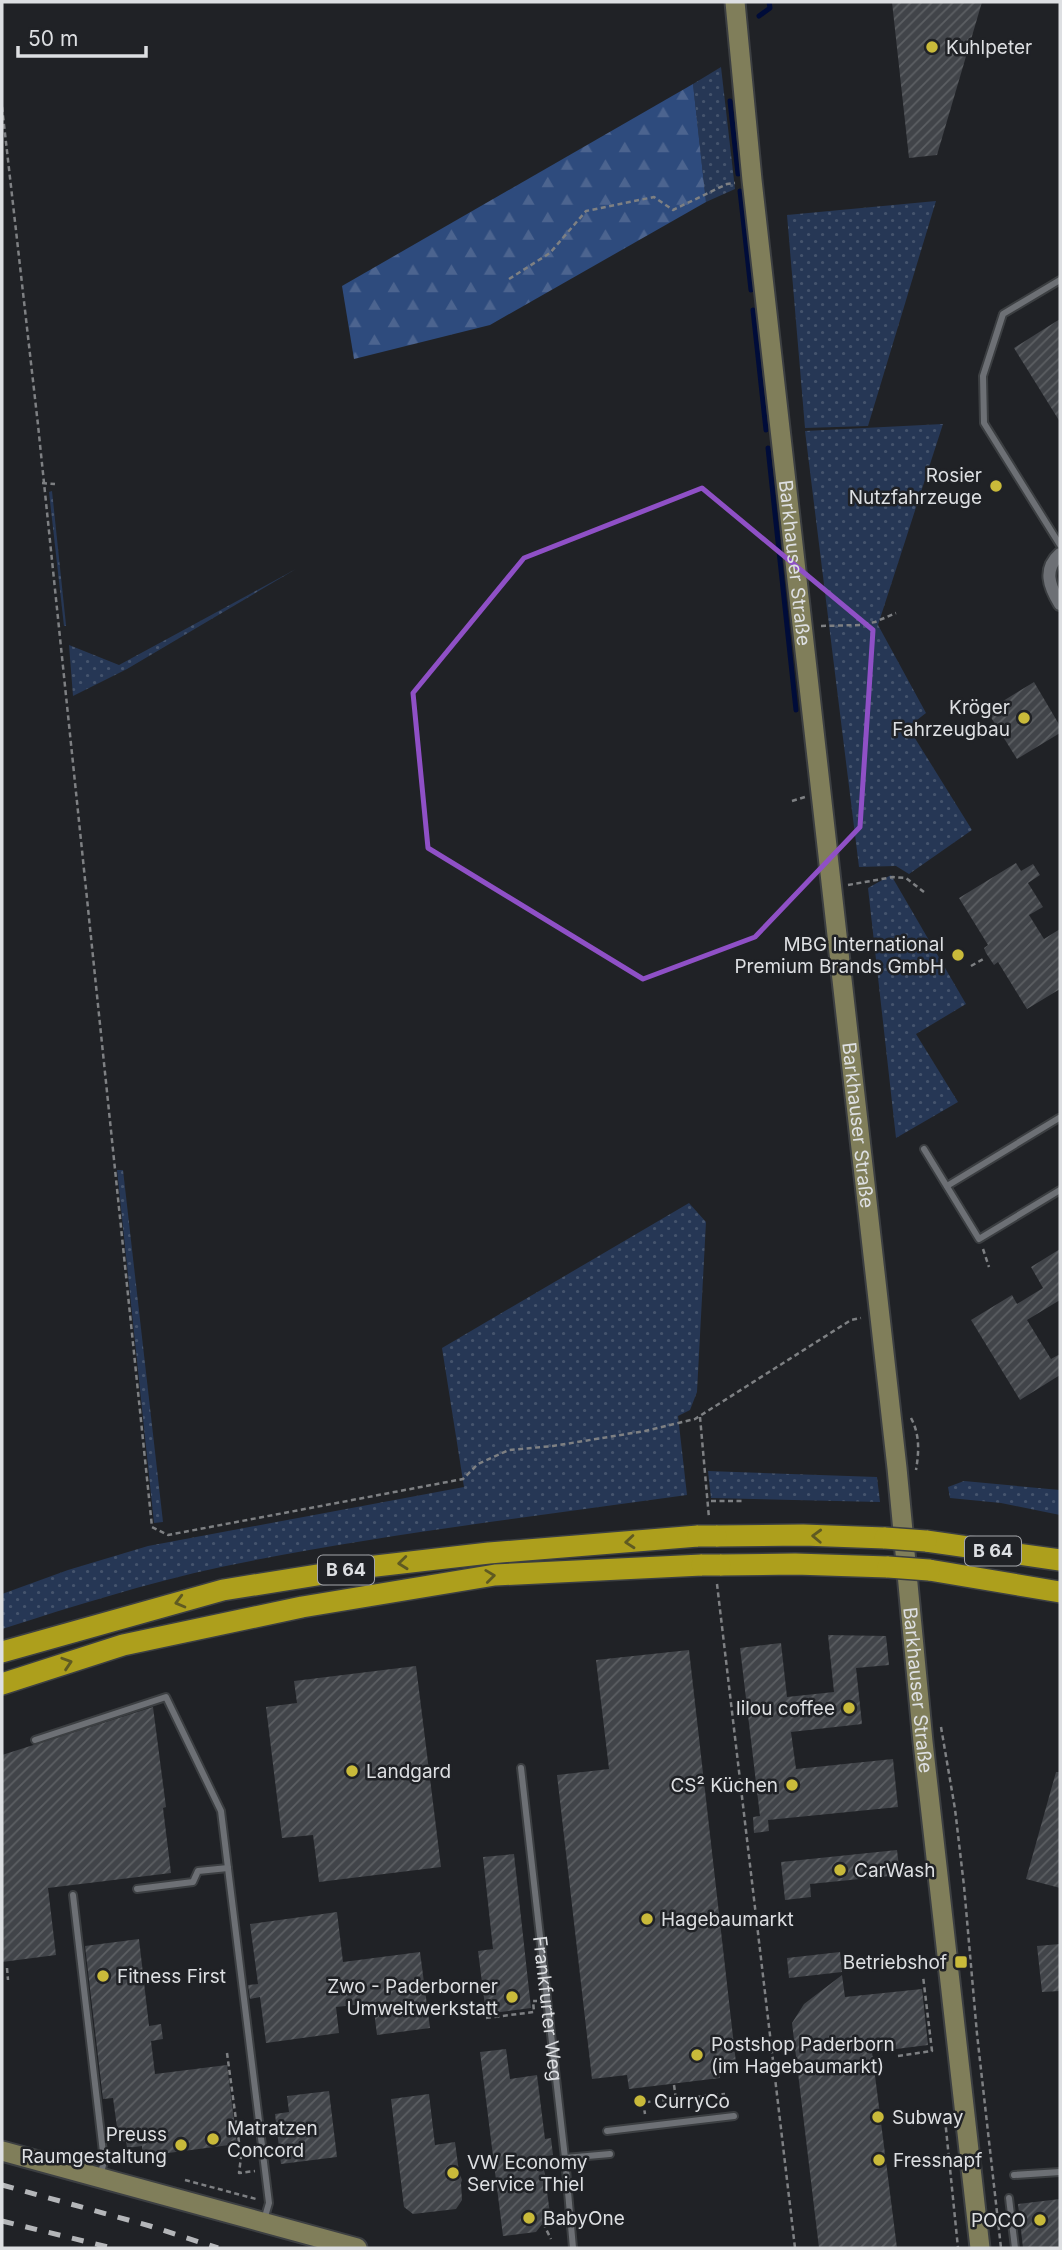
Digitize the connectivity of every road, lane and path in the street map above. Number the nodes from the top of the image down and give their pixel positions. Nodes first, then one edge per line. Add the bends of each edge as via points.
1 (735, 2) edge
2 (2, 107) edge
3 (752, 180) junction
4 (509, 279) dead end
5 (1060, 280) edge
6 (42, 483) junction
7 (55, 484) dead end
8 (1060, 545) edge
9 (1060, 554) edge
10 (1060, 604) edge
11 (896, 613) dead end
12 (818, 626) dead end
13 (845, 885) dead end
14 (923, 892) dead end
15 (985, 958) dead end
16 (971, 966) dead end
17 (1059, 1118) edge
18 (924, 1149) dead end
19 (947, 1186) junction
20 (1060, 1190) edge
21 (979, 1239) junction
22 (989, 1267) dead end
23 (878, 1315) junction
24 (700, 1416) junction
25 (743, 1501) dead end
26 (926, 1541) junction
27 (1060, 1548) edge
28 (1060, 1560) edge
29 (929, 1570) junction
30 (1060, 1578) edge
31 (1060, 1592) edge
32 (719, 1598) dead end
33 (2, 1651) edge
34 (2, 1684) edge
35 (35, 1740) dead end
36 (943, 1741) dead end
37 (520, 1768) dead end
38 (228, 1868) junction
39 (137, 1889) dead end
40 (73, 1895) dead end
41 (7, 1968) dead end
42 (923, 1976) dead end
43 (8, 1980) dead end
44 (533, 2005) dead end
45 (486, 2018) dead end
46 (227, 2053) dead end
47 (898, 2056) dead end
48 (674, 2085) dead end
49 (725, 2094) dead end
50 (676, 2099) junction
51 (643, 2102) junction
52 (637, 2103) dead end
53 (645, 2114) dead end
54 (734, 2116) dead end
55 (944, 2119) dead end
56 (607, 2131) dead end
57 (2, 2151) edge
58 (610, 2154) dead end
59 (565, 2158) junction
60 (247, 2172) dead end
61 (1060, 2172) edge
62 (1014, 2175) dead end
63 (99, 2179) junction
64 (185, 2180) dead end
65 (235, 2188) dead end
66 (235, 2194) junction
67 (1009, 2198) dead end
68 (266, 2212) junction
69 (544, 2222) dead end
70 (551, 2239) dead end
71 (357, 2248) edge
72 (573, 2248) edge
73 (795, 2248) edge
74 (958, 2248) edge
75 (980, 2248) edge
76 (1001, 2248) edge
77 (1015, 2248) edge

1 - 3 street, Barkhauser Straße
2 - 6 path
3 - 4 path via 727,184 673,210 654,197 586,211 550,253
3 - 23 street, Barkhauser Straße
5 - 8 lane via 1003,314 983,376 984,423
6 - 7 path
6 - 24 path via 152,1527 168,1535 463,1479 478,1464 509,1450 667,1427
9 - 10 street via 1049,568 1049,583
11 - 12 path via 860,625
13 - 14 path via 906,878
15 - 16 path
17 - 19 lane
18 - 19 lane
19 - 21 lane
20 - 21 lane
21 - 22 path
23 - 24 path via 851,1320
23 - 75 street, Barkhauser Straße
24 - 25 path via 709,1502
26 - 27 highway, B 64
26 - 28 highway, B 64
26 -> 33 highway, B 64, bridge via 707,1536 380,1565 223,1590
29 - 30 highway, B 64
29 - 31 highway, B 64
34 -> 29 highway, B 64, bridge via 124,1645 302,1607 495,1575 796,1564
32 - 73 path
35 - 38 lane via 166,1697 221,1811
36 - 76 path via 960,1848
37 - 59 lane, Frankfurter Weg
38 - 39 lane via 198,1871 193,1882
38 - 68 lane
40 - 63 lane via 104,2161
41 - 43 path
42 - 47 path via 932,2051
44 - 45 path via 534,2012
46 - 60 path via 241,2157 239,2173
48 - 50 path
49 - 50 path
50 - 51 path
51 - 52 path
51 - 53 path
54 - 56 lane
55 - 74 path
57 - 63 street
58 - 59 lane
59 - 72 lane, Frankfurter Weg
61 - 62 lane
63 - 68 street
64 - 66 path
65 - 66 path
66 - 68 path
67 - 77 lane
68 - 71 street
69 - 70 path

